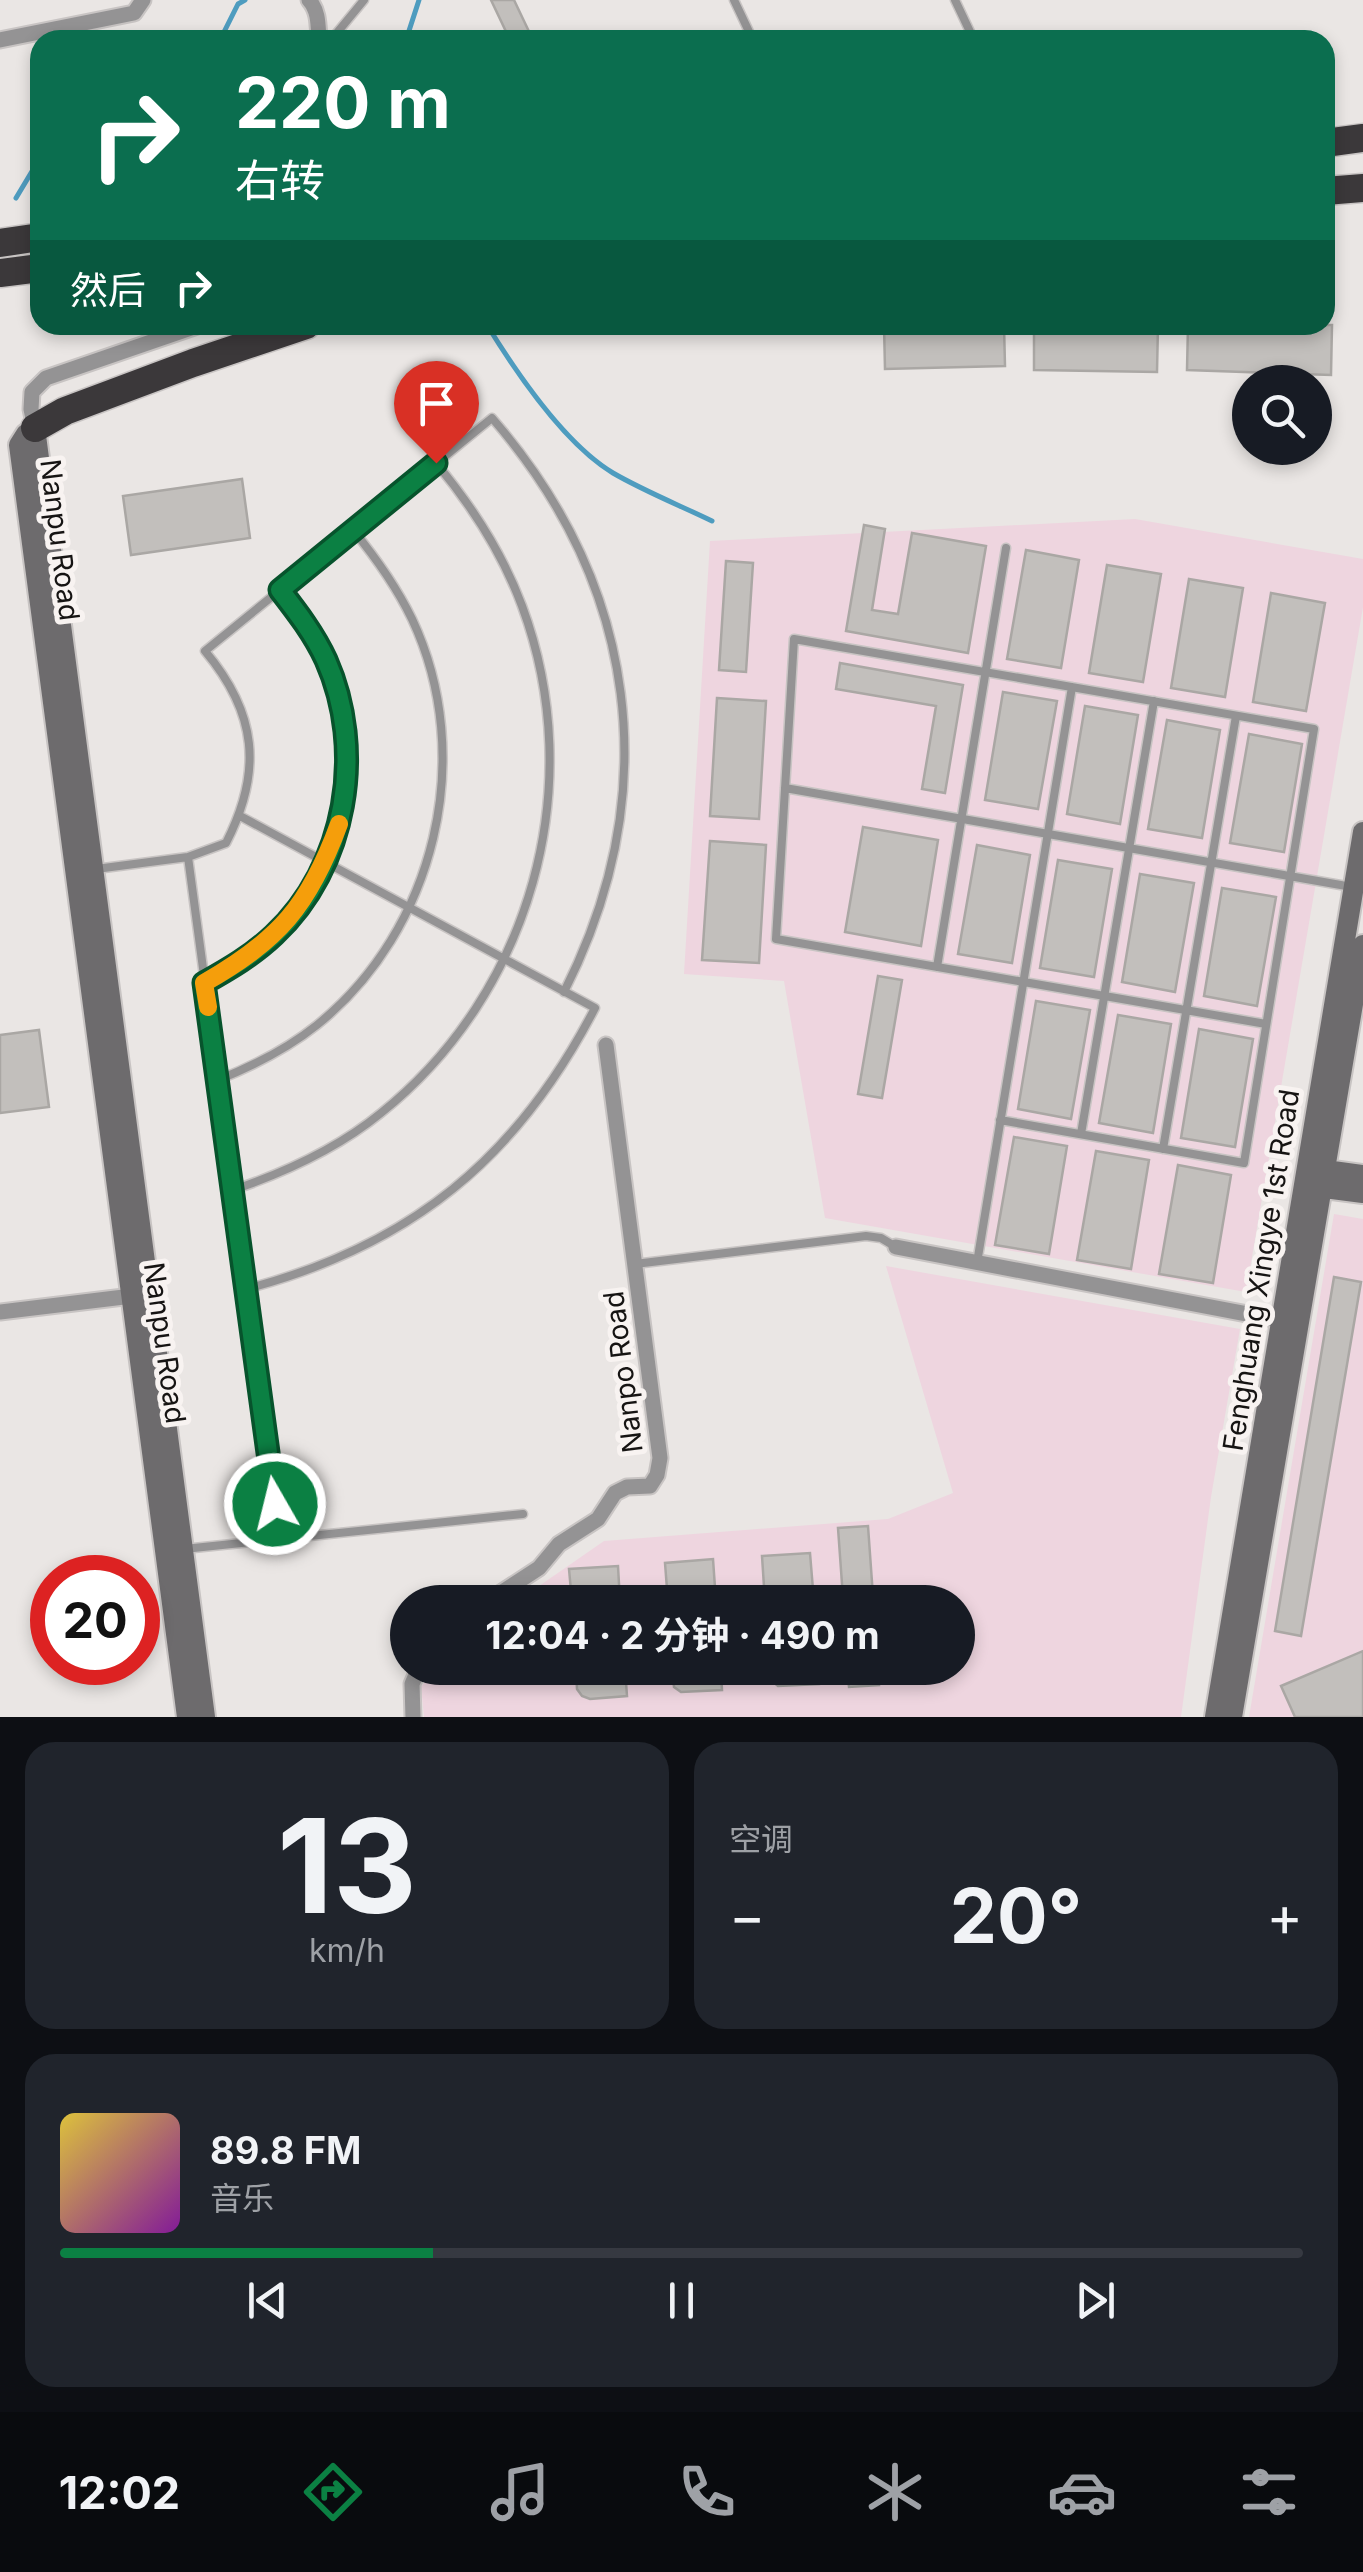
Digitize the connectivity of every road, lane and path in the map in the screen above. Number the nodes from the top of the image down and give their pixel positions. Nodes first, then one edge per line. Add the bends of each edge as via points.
1 (143, 0) edge
2 (310, 0) edge
3 (364, 0) edge
4 (734, 0) edge
5 (956, 0) edge
6 (48, 30) edge
7 (318, 30) edge
8 (338, 30) edge
9 (748, 30) edge
10 (969, 30) edge
11 (30, 34) edge
12 (0, 40) edge
13 (1363, 138) edge
14 (1335, 142) edge
15 (1363, 154) edge
16 (1335, 155) edge
17 (1363, 187) edge
18 (1335, 188) edge
19 (30, 239) edge
20 (0, 243) edge
21 (30, 269) edge
22 (0, 273) edge
23 (171, 335) edge
24 (275, 335) edge
25 (35, 428) junction
26 (436, 463) junction
27 (353, 530) junction
28 (1006, 548) dead end
29 (280, 590) junction
30 (986, 672) junction
31 (1072, 687) junction
32 (1154, 701) junction
33 (1236, 716) junction
34 (785, 788) junction
35 (240, 816) junction
36 (961, 819) junction
37 (1363, 832) edge
38 (1048, 834) junction
39 (1129, 848) junction
40 (188, 857) junction
41 (325, 862) junction
42 (1211, 863) junction
43 (93, 869) junction
44 (1290, 877) junction
45 (1354, 888) junction
46 (410, 908) junction
47 (1363, 945) edge
48 (504, 960) junction
49 (936, 966) junction
50 (1023, 982) junction
51 (204, 983) junction
52 (564, 992) junction
53 (1104, 996) junction
54 (1186, 1010) junction
55 (1266, 1024) junction
56 (606, 1045) dead end
57 (218, 1080) junction
58 (1000, 1120) junction
59 (1081, 1134) junction
60 (1162, 1149) junction
61 (1363, 1175) edge
62 (1313, 1177) junction
63 (233, 1190) junction
64 (1363, 1194) edge
65 (896, 1247) joint
66 (976, 1262) junction
67 (635, 1264) junction
68 (246, 1289) junction
69 (132, 1296) junction
70 (0, 1312) edge
71 (1289, 1322) junction
72 (523, 1514) dead end
73 (280, 1539) junction
74 (183, 1550) junction
75 (513, 1585) edge
76 (412, 1685) edge
77 (187, 1717) edge
78 (204, 1717) edge
79 (413, 1717) edge
80 (1215, 1717) edge
81 (1232, 1717) edge

1 - 6 street via 134,12
2 - 7 street
3 - 8 lane
4 - 9 lane
5 - 10 lane
11 - 12 street
13 - 14 highway
15 - 16 highway
17 - 18 highway
19 - 20 highway
21 - 22 highway
23 - 25 street via 46,378 32,392
24 - 25 highway via 83,404
25 - 43 street, Nanpu Road
25 - 69 street, Nanpu Road via 20,444
26 - 27 lane
26 - 48 lane via 477,516 509,574 546,702 544,834 529,900
26 - 52 lane via 492,418 570,530 607,626 624,728 619,830 593,930
27 - 29 lane
27 - 46 lane via 414,622 442,729 440,802
28 - 30 lane
29 - 35 lane via 205,651 224,674 248,728 251,758
29 - 41 lane via 326,660 342,713 346,782
30 - 31 lane
30 - 34 lane via 794,638
30 - 36 lane
31 - 32 lane
31 - 38 lane
32 - 33 lane
32 - 39 lane
33 - 42 lane
33 - 44 lane via 1314,729
34 - 36 lane
34 - 49 lane via 776,938
35 - 40 lane via 226,843
35 - 41 lane
36 - 38 lane
36 - 49 lane
37 - 45 street, Fenghuang Xingye 1st Road
38 - 39 lane
38 - 50 lane
39 - 42 lane
39 - 53 lane
40 - 43 lane
40 - 51 lane
41 - 46 lane
41 - 51 lane via 276,934
42 - 44 lane
42 - 54 lane
43 - 74 street, Nanpu Road
44 - 45 lane
44 - 55 lane
45 - 62 street, Fenghuang Xingye 1st Road
46 - 48 lane
46 - 57 lane via 370,972 330,1013 286,1048
47 - 62 street, Fenghuang Xingye 1st Road
48 - 52 lane
48 - 63 lane via 450,1045 392,1104 324,1151
49 - 50 lane
50 - 53 lane
50 - 58 lane
51 - 57 lane
52 - 68 lane via 595,1008 557,1076 482,1164 390,1233 320,1266
53 - 54 lane
53 - 59 lane
54 - 55 lane
54 - 60 lane
55 - 60 lane via 1244,1163
56 - 67 street, Nanpo Road
57 - 63 lane
58 - 59 lane
58 - 66 lane
59 - 60 lane
61 - 62 street
62 - 64 street
62 - 71 street, Fenghuang Xingye 1st Road
63 - 68 lane
65 - 66 street
65 - 67 lane via 866,1236
66 - 71 street
67 - 75 street, Nanpo Road via 657,1475 650,1486 615,1494 598,1519
68 - 73 lane
69 - 70 street
69 - 77 street, Nanpu Road
71 - 80 street, Fenghuang Xingye 1st Road
71 - 81 street, Fenghuang Xingye 1st Road
72 - 73 lane
73 - 74 lane
74 - 78 street, Nanpu Road
76 - 79 street

